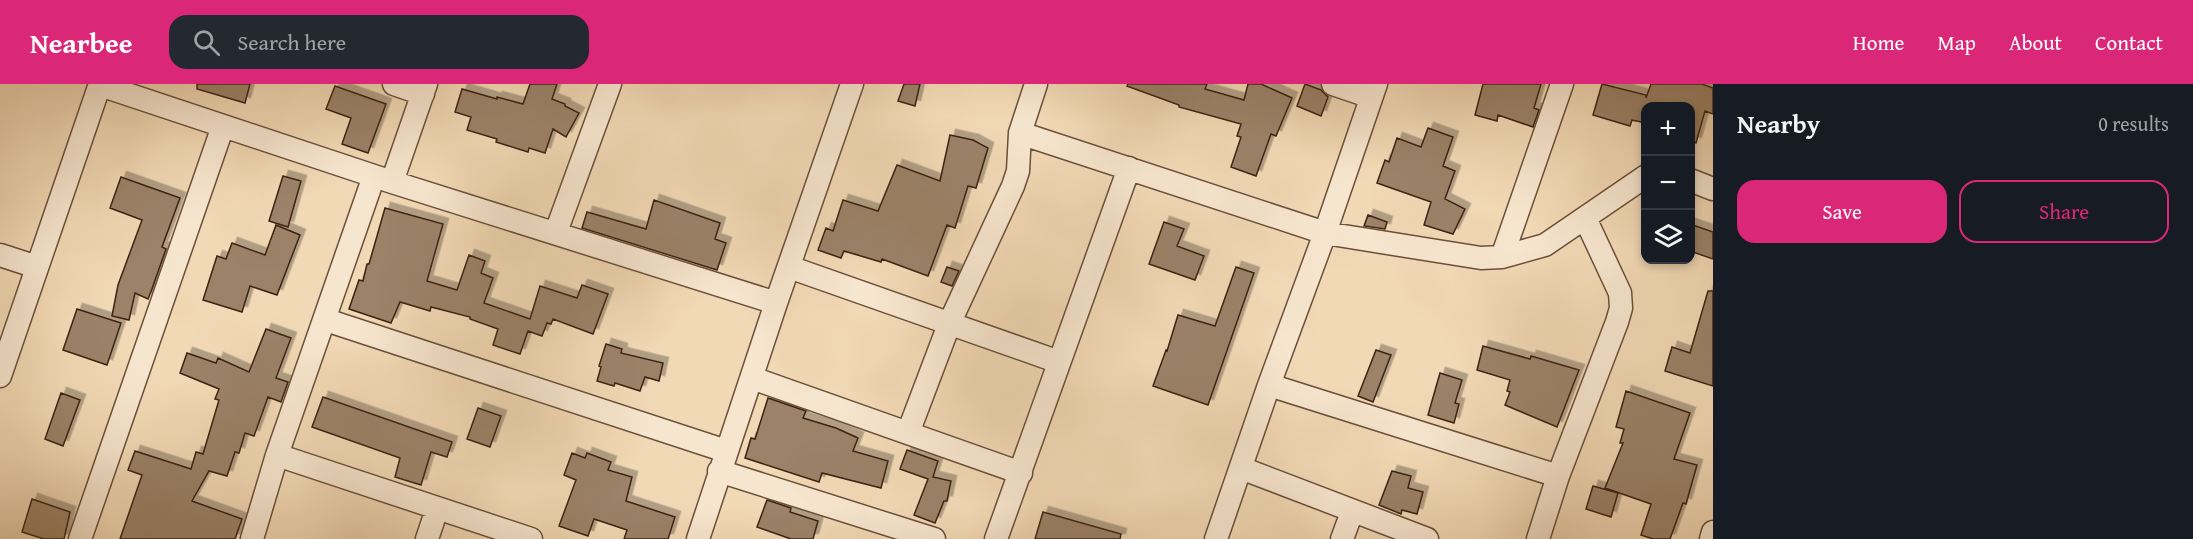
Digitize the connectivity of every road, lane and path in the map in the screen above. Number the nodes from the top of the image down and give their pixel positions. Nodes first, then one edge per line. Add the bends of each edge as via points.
1 (394, 84) edge
2 (610, 84) edge
3 (852, 84) edge
4 (1036, 84) edge
5 (1334, 84) edge
6 (1562, 84) edge
7 (100, 85) edge
8 (424, 89) edge
9 (1373, 90) edge
10 (223, 126) junction
11 (1020, 133) junction
12 (1129, 168) junction
13 (383, 179) junction
14 (1641, 180) edge
15 (1695, 182) edge
16 (1713, 189) edge
17 (1586, 218) junction
18 (556, 232) junction
19 (1325, 233) junction
20 (0, 255) edge
21 (1502, 257) junction
22 (37, 267) junction
23 (789, 267) junction
24 (776, 303) junction
25 (326, 320) junction
26 (950, 322) junction
27 (1059, 362) junction
28 (0, 376) edge
29 (752, 378) junction
30 (1269, 385) junction
31 (908, 433) junction
32 (277, 455) junction
33 (723, 461) junction
34 (1241, 468) junction
35 (1021, 473) junction
36 (1558, 476) junction
37 (437, 509) junction
38 (1352, 512) junction
39 (885, 532) edge
40 (1713, 532) edge
41 (80, 539) edge
42 (252, 539) edge
43 (427, 539) edge
44 (531, 539) edge
45 (698, 539) edge
46 (934, 539) edge
47 (996, 539) edge
48 (1216, 539) edge
49 (1342, 539) edge
50 (1427, 539) edge
51 (1538, 539) edge
52 (1711, 539) edge

1 - 8 street
2 - 18 street
3 - 23 street
4 - 11 street
5 - 9 street
6 - 21 street
7 - 10 street
7 - 22 street
8 - 13 street
9 - 19 street
10 - 13 street
10 - 41 street
11 - 12 street
11 - 26 street via 1013,186
12 - 19 street
12 - 27 street
13 - 18 street
13 - 25 street
14 - 17 street
15 - 16 street
17 - 21 street via 1545,245
17 - 36 street via 1620,293 1621,308
18 - 24 street
19 - 21 street via 1480,258
19 - 30 street
20 - 22 street
22 - 28 street
23 - 24 street
23 - 26 street
24 - 29 street
25 - 32 street
25 - 33 street
26 - 27 street
26 - 31 street
27 - 35 street
29 - 31 street
29 - 33 street
30 - 34 street
30 - 36 street
31 - 35 street
32 - 37 street
32 - 42 street
33 - 39 street
33 - 45 street
34 - 38 street
34 - 48 street
35 - 47 street
36 - 51 street
37 - 43 street
37 - 44 street
38 - 49 street
38 - 50 street
39 - 46 street
40 - 52 street

